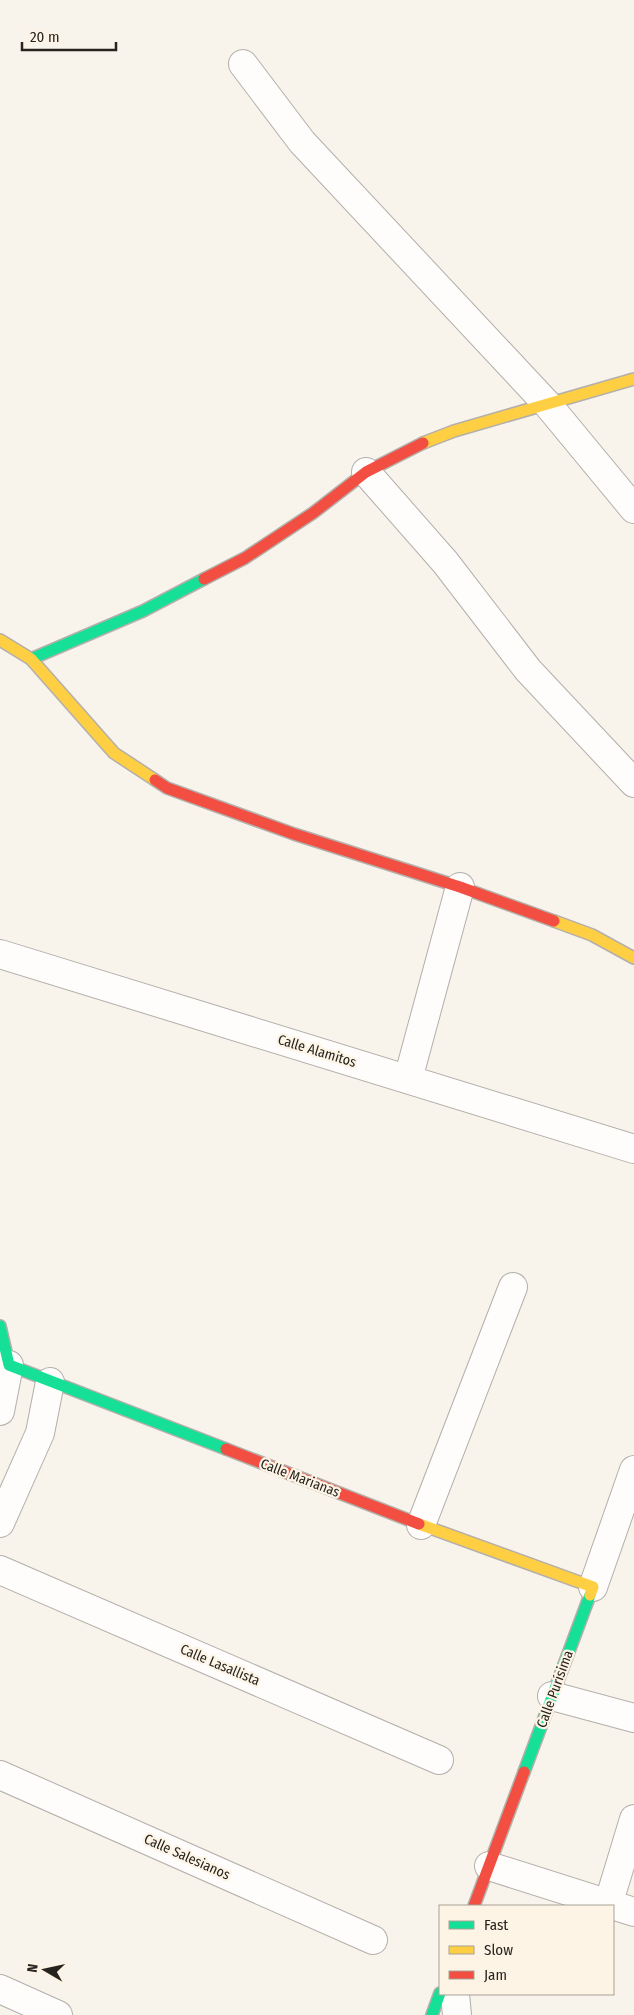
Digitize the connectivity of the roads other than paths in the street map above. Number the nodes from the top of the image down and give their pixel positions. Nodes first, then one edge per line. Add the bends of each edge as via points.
1 (243, 64) dead end
2 (634, 379) edge
3 (548, 405) junction
4 (366, 472) junction
5 (634, 509) edge
6 (0, 640) edge
7 (31, 659) junction
8 (634, 783) edge
9 (460, 887) junction
10 (0, 954) edge
11 (634, 958) edge
12 (408, 1079) junction
13 (634, 1149) edge
14 (513, 1287) dead end
15 (0, 1326) edge
16 (4, 1364) edge
17 (50, 1382) junction
18 (0, 1411) edge
19 (634, 1470) edge
20 (0, 1523) edge
21 (421, 1525) junction
22 (624, 1528) edge
23 (0, 1570) edge
24 (593, 1587) junction
25 (552, 1696) junction
26 (634, 1718) edge
27 (439, 1760) dead end
28 (0, 1775) edge
29 (634, 1819) edge
30 (489, 1866) junction
31 (474, 1905) edge
32 (608, 1905) joint
33 (614, 1907) edge
34 (634, 1912) edge
35 (373, 1940) dead end
36 (0, 1989) edge
37 (439, 1995) edge
38 (455, 1995) edge
39 (58, 2015) edge
40 (432, 2015) edge
41 (457, 2015) edge

1 - 3 street via 302,142
2 - 3 street
3 - 4 street via 454,431 411,448
3 - 5 street
4 - 7 street via 313,513 244,558 143,611
4 - 8 street via 445,562 528,670
6 - 7 street
7 - 9 street via 114,753 167,788 294,834
9 - 11 street via 592,935
9 - 12 street
10 - 12 street, Calle Alamitos
12 - 13 street, Calle Alamitos
14 - 21 street
15 - 16 street
16 - 17 street, Calle Marianas
16 - 18 street
17 - 20 street via 40,1433
17 - 21 street, Calle Marianas
19 - 22 street, Calle Purísima
21 - 24 street, Calle Marianas
22 - 24 street, Calle Purísima
23 - 27 street, Calle Lasallista
24 - 25 street, Calle Purísima
25 - 26 street
25 - 30 street, Calle Purísima
28 - 35 street, Calle Salesianos
29 - 32 street
30 - 31 street, Calle Purísima
30 - 32 street
33 - 34 street
36 - 39 street
37 - 40 street
38 - 41 street

